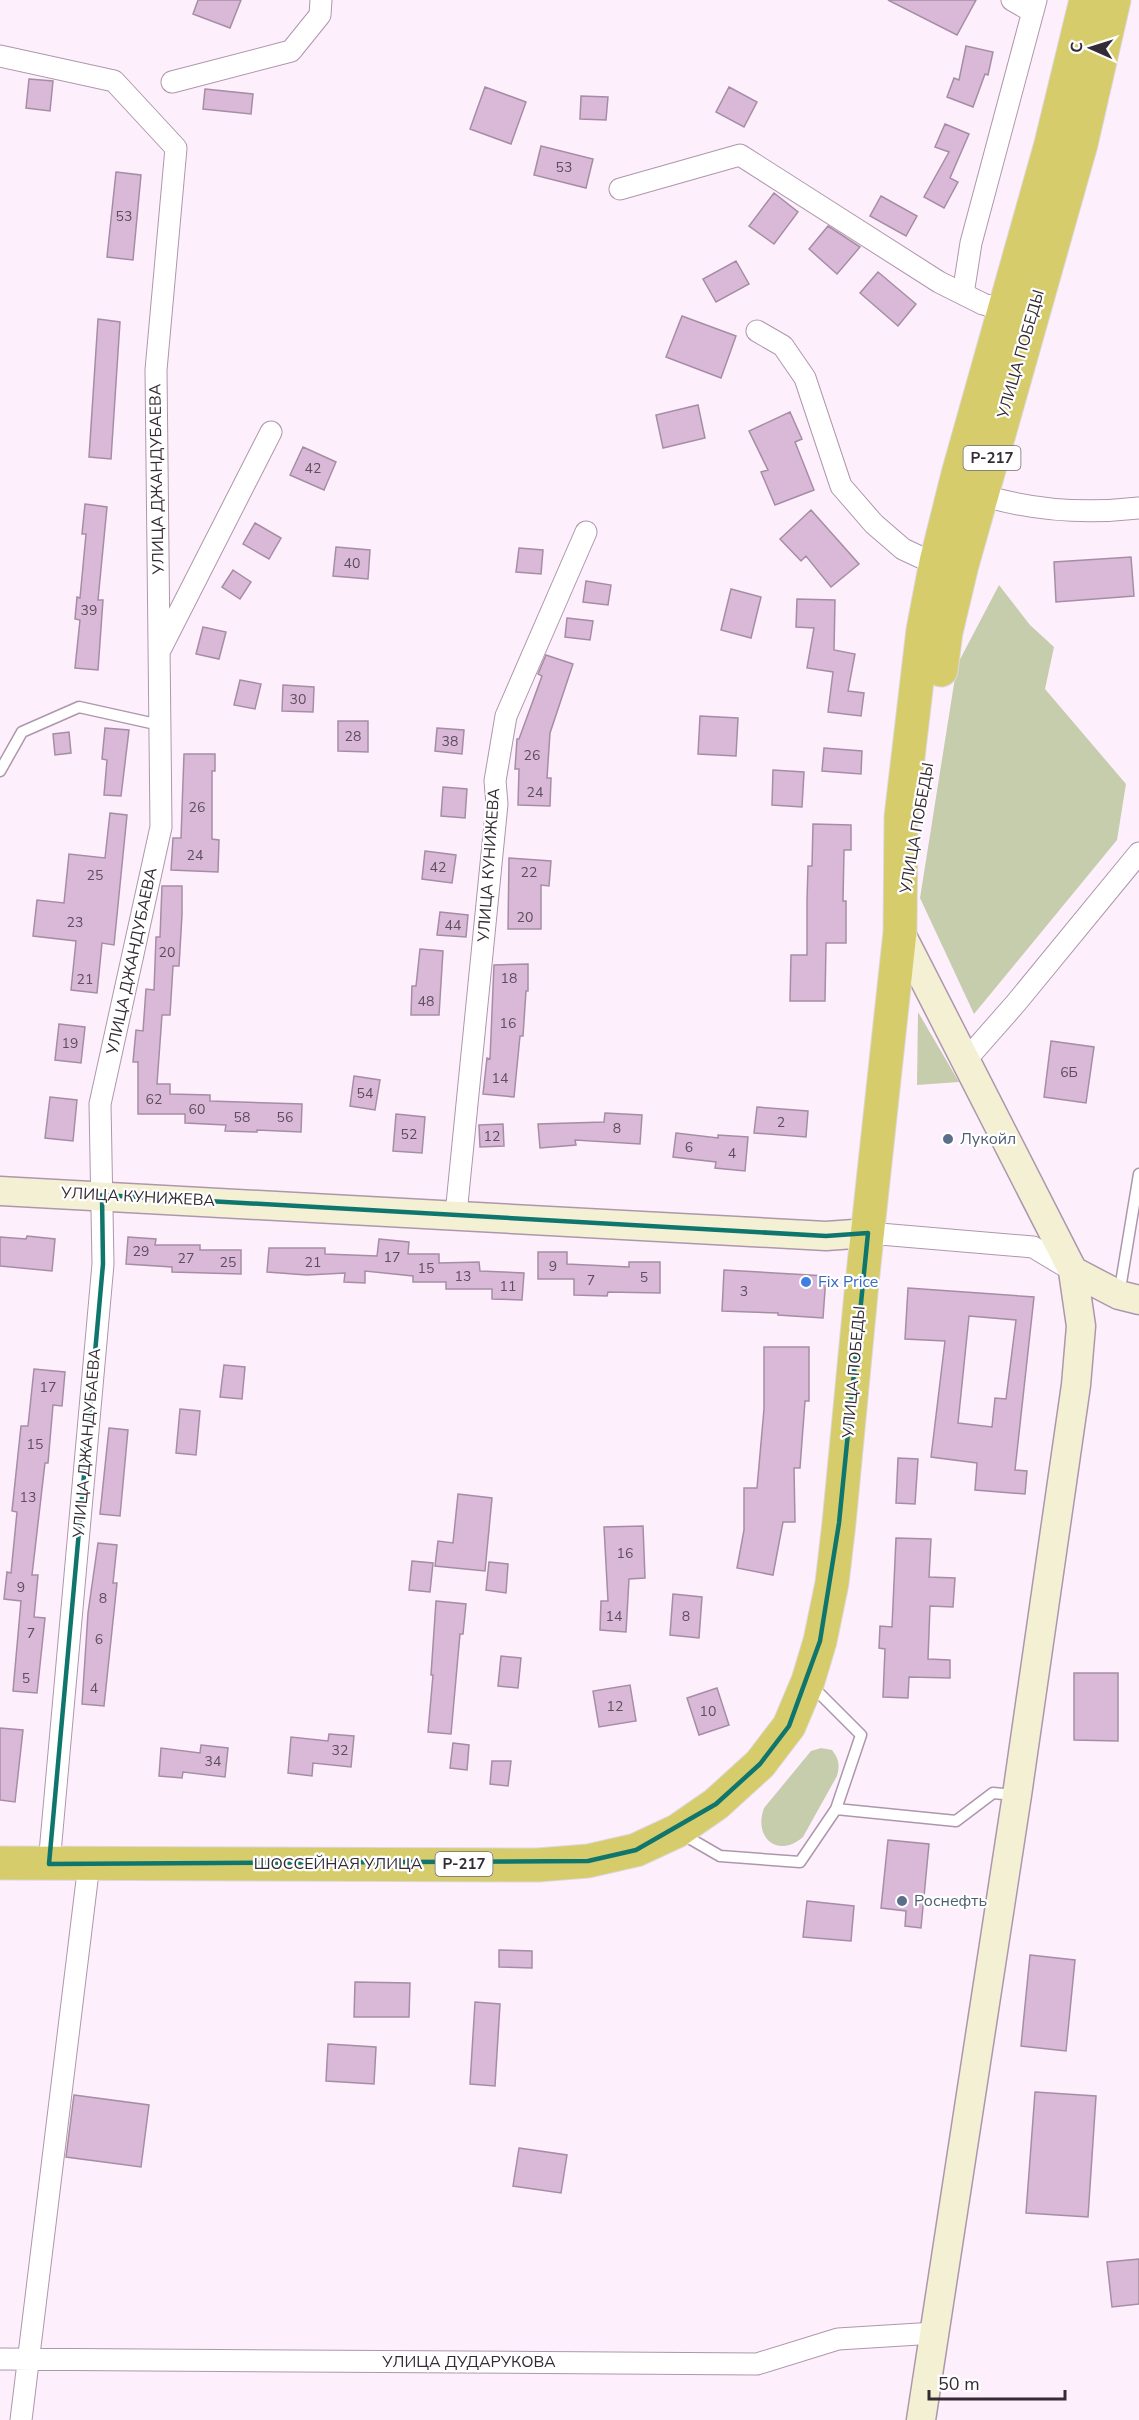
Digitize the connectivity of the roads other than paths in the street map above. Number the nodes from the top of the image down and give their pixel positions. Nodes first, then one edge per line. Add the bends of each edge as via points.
1 (321, 0) edge
2 (1012, 0) edge
3 (1086, 0) edge
4 (1114, 0) edge
5 (1034, 6) edge
6 (0, 56) edge
7 (172, 82) dead end
8 (620, 189) dead end
9 (963, 294) junction
10 (1004, 310) junction
11 (757, 331) dead end
12 (271, 432) dead end
13 (982, 495) junction
14 (1139, 508) edge
15 (586, 532) dead end
16 (936, 562) junction
17 (159, 653) junction
18 (160, 725) junction
19 (0, 771) edge
20 (1139, 853) edge
21 (900, 928) junction
22 (965, 1061) junction
23 (1139, 1174) edge
24 (0, 1191) edge
25 (102, 1195) junction
26 (456, 1214) junction
27 (868, 1233) junction
28 (1073, 1271) junction
29 (1129, 1298) edge
30 (820, 1641) joint
31 (808, 1681) junction
32 (1017, 1795) junction
33 (836, 1809) junction
34 (676, 1831) junction
35 (0, 1863) edge
36 (49, 1864) junction
37 (89, 1864) junction
38 (935, 2333) junction
39 (0, 2359) edge
40 (28, 2359) junction
41 (21, 2420) edge
42 (921, 2420) edge

1 - 7 street via 320,15 291,51
2 - 5 street
3 - 10 highway, УЛИЦА ПОБЕДЫ / Р-217
4 - 13 highway, УЛИЦА ПОБЕДЫ / Р-217 via 1081,144
5 - 9 street via 971,243
6 - 17 street, УЛИЦА ДЖАНДУБАЕВА via 114,81 176,148 156,370
8 - 9 street via 740,155
9 - 10 street
10 - 16 highway, УЛИЦА ПОБЕДЫ / Р-217
11 - 16 street via 783,346 805,378 841,486 874,524 903,549
12 - 17 street
13 - 14 street via 1045,510
13 - 21 highway, УЛИЦА ПОБЕДЫ / Р-217 via 946,632 922,818
15 - 26 street, УЛИЦА КУНИЖЕВА via 506,716 495,781 496,804
16 - 21 highway, УЛИЦА ПОБЕДЫ / Р-217 via 901,817
17 - 18 street, УЛИЦА ДЖАНДУБАЕВА
18 - 19 lane via 79,707 22,732
18 - 25 street, УЛИЦА ДЖАНДУБАЕВА via 161,826 100,1104
20 - 22 street
21 - 22 main road
21 - 27 highway, УЛИЦА ПОБЕДЫ / Р-217
22 - 28 main road
23 - 29 lane
24 - 25 main road, УЛИЦА КУНИЖЕВА
25 - 26 main road, УЛИЦА КУНИЖЕВА
25 - 36 street, УЛИЦА ДЖАНДУБАЕВА via 104,1264
26 - 27 main road, УЛИЦА КУНИЖЕВА via 826,1236
27 - 28 street via 1033,1247
27 - 30 highway, УЛИЦА ПОБЕДЫ / Р-217 via 839,1523
28 - 29 main road
28 - 32 main road via 1081,1326 1076,1385
30 - 31 highway, ШОССЕЙНАЯ УЛИЦА / Р-217
31 - 33 lane via 861,1735
31 - 34 highway, ШОССЕЙНАЯ УЛИЦА / Р-217 via 789,1726 760,1764 716,1804
32 - 33 lane via 993,1793 956,1821
32 - 38 main road
33 - 34 lane via 800,1862 720,1856
34 - 37 highway, ШОССЕЙНАЯ УЛИЦА / Р-217 via 636,1850 588,1861 538,1865
35 - 36 highway, ШОССЕЙНАЯ УЛИЦА / Р-217
36 - 37 highway, ШОССЕЙНАЯ УЛИЦА / Р-217
37 - 40 street
38 - 40 street, УЛИЦА ДУДАРУКОВА via 838,2339 757,2364
38 - 42 main road
39 - 40 street, УЛИЦА ДУДАРУКОВА
40 - 41 street

